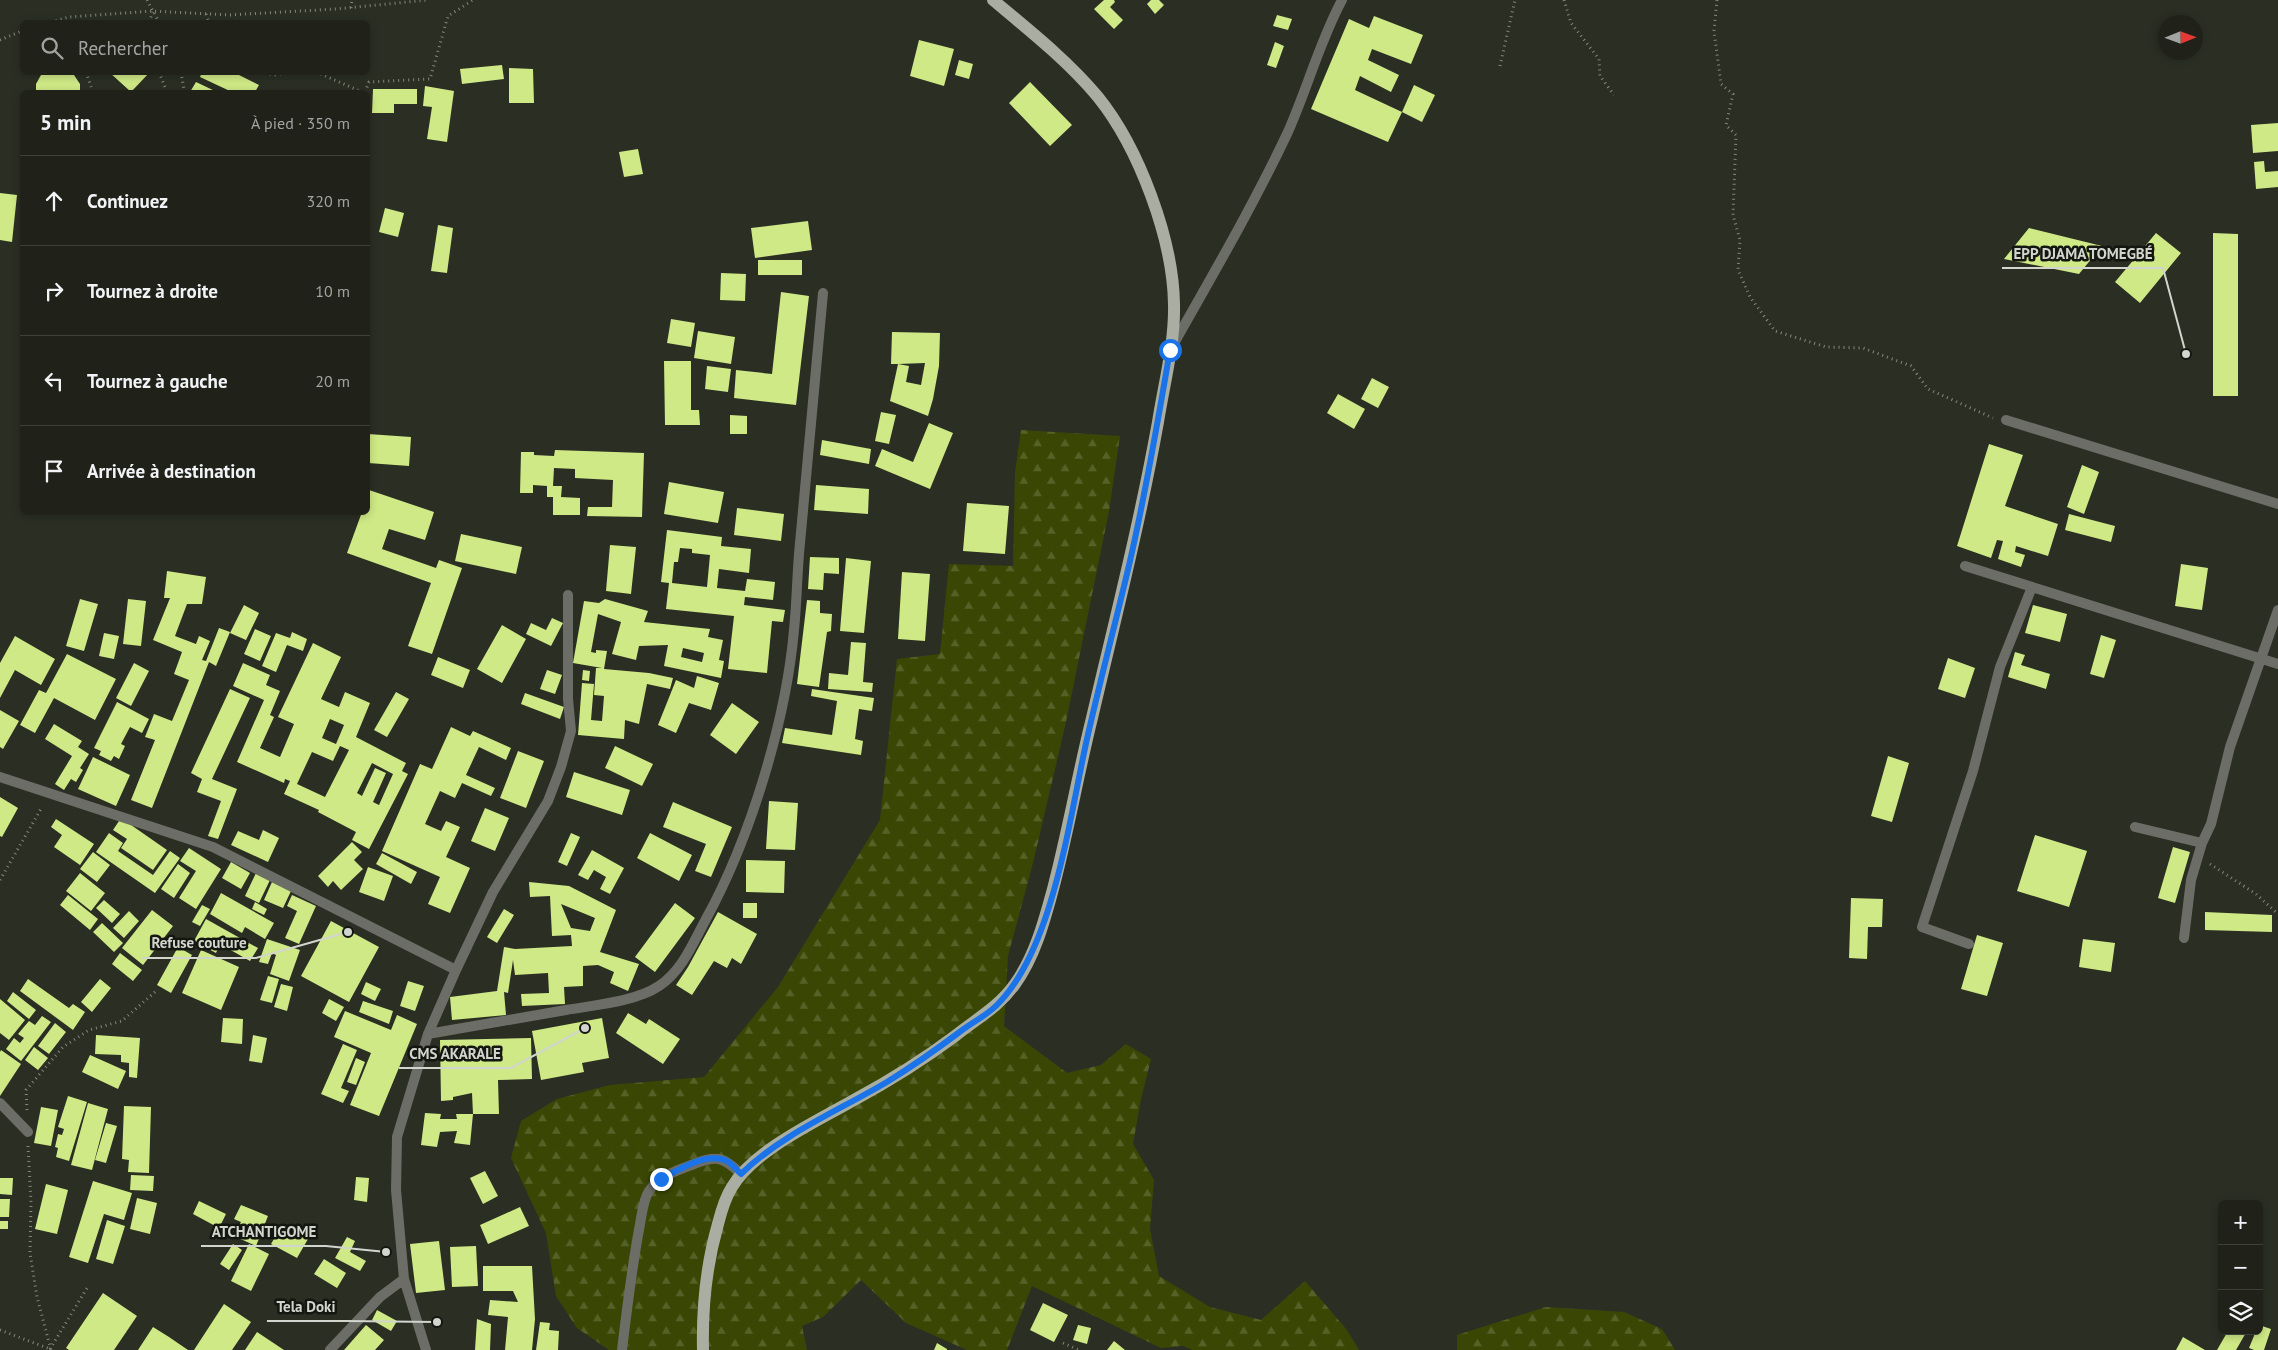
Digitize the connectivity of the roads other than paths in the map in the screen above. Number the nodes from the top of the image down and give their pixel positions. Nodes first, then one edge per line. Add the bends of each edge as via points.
1 (993, 0) edge
2 (1342, 0) edge
3 (823, 293) dead end
4 (1170, 350) junction
5 (2006, 420) road end
6 (2278, 504) edge
7 (1965, 566) dead end
8 (2032, 587) junction
9 (568, 596) dead end
10 (2278, 610) edge
11 (2262, 660) junction
12 (2278, 664) edge
13 (0, 776) edge
14 (2135, 828) dead end
15 (2202, 843) junction
16 (2184, 938) dead end
17 (1969, 944) dead end
18 (456, 970) junction
19 (428, 1034) junction
20 (0, 1103) edge
21 (28, 1132) road end
22 (741, 1174) junction
23 (404, 1279) junction
24 (330, 1350) edge
25 (426, 1350) edge
26 (622, 1350) edge
27 (703, 1350) edge

1 - 4 main road via 1099,98 1131,148 1151,197 1171,273 1174,304
2 - 4 street via 1328,26 1288,132
3 - 19 street via 794,631 787,679 759,790 718,898 684,960 667,979 649,992 596,1005
4 - 22 main road via 1147,479 1060,863 1044,925 1024,970 996,1006 939,1048 770,1149
5 - 6 street
7 - 8 street
8 - 11 street
8 - 17 street via 2000,667 1973,771 1922,927
9 - 18 street via 571,731 561,767 548,801 493,892
10 - 11 street
11 - 12 street
11 - 15 street via 2230,747 2211,824
13 - 18 street via 214,846
14 - 15 street
15 - 16 street via 2191,880
18 - 19 street
19 - 23 street via 400,1121 395,1152
20 - 21 street
22 - 26 street via 729,1162 719,1158 707,1159 661,1179 648,1192 636,1240
22 - 27 main road via 723,1207 712,1245 705,1285
23 - 24 street via 380,1297
23 - 25 street

